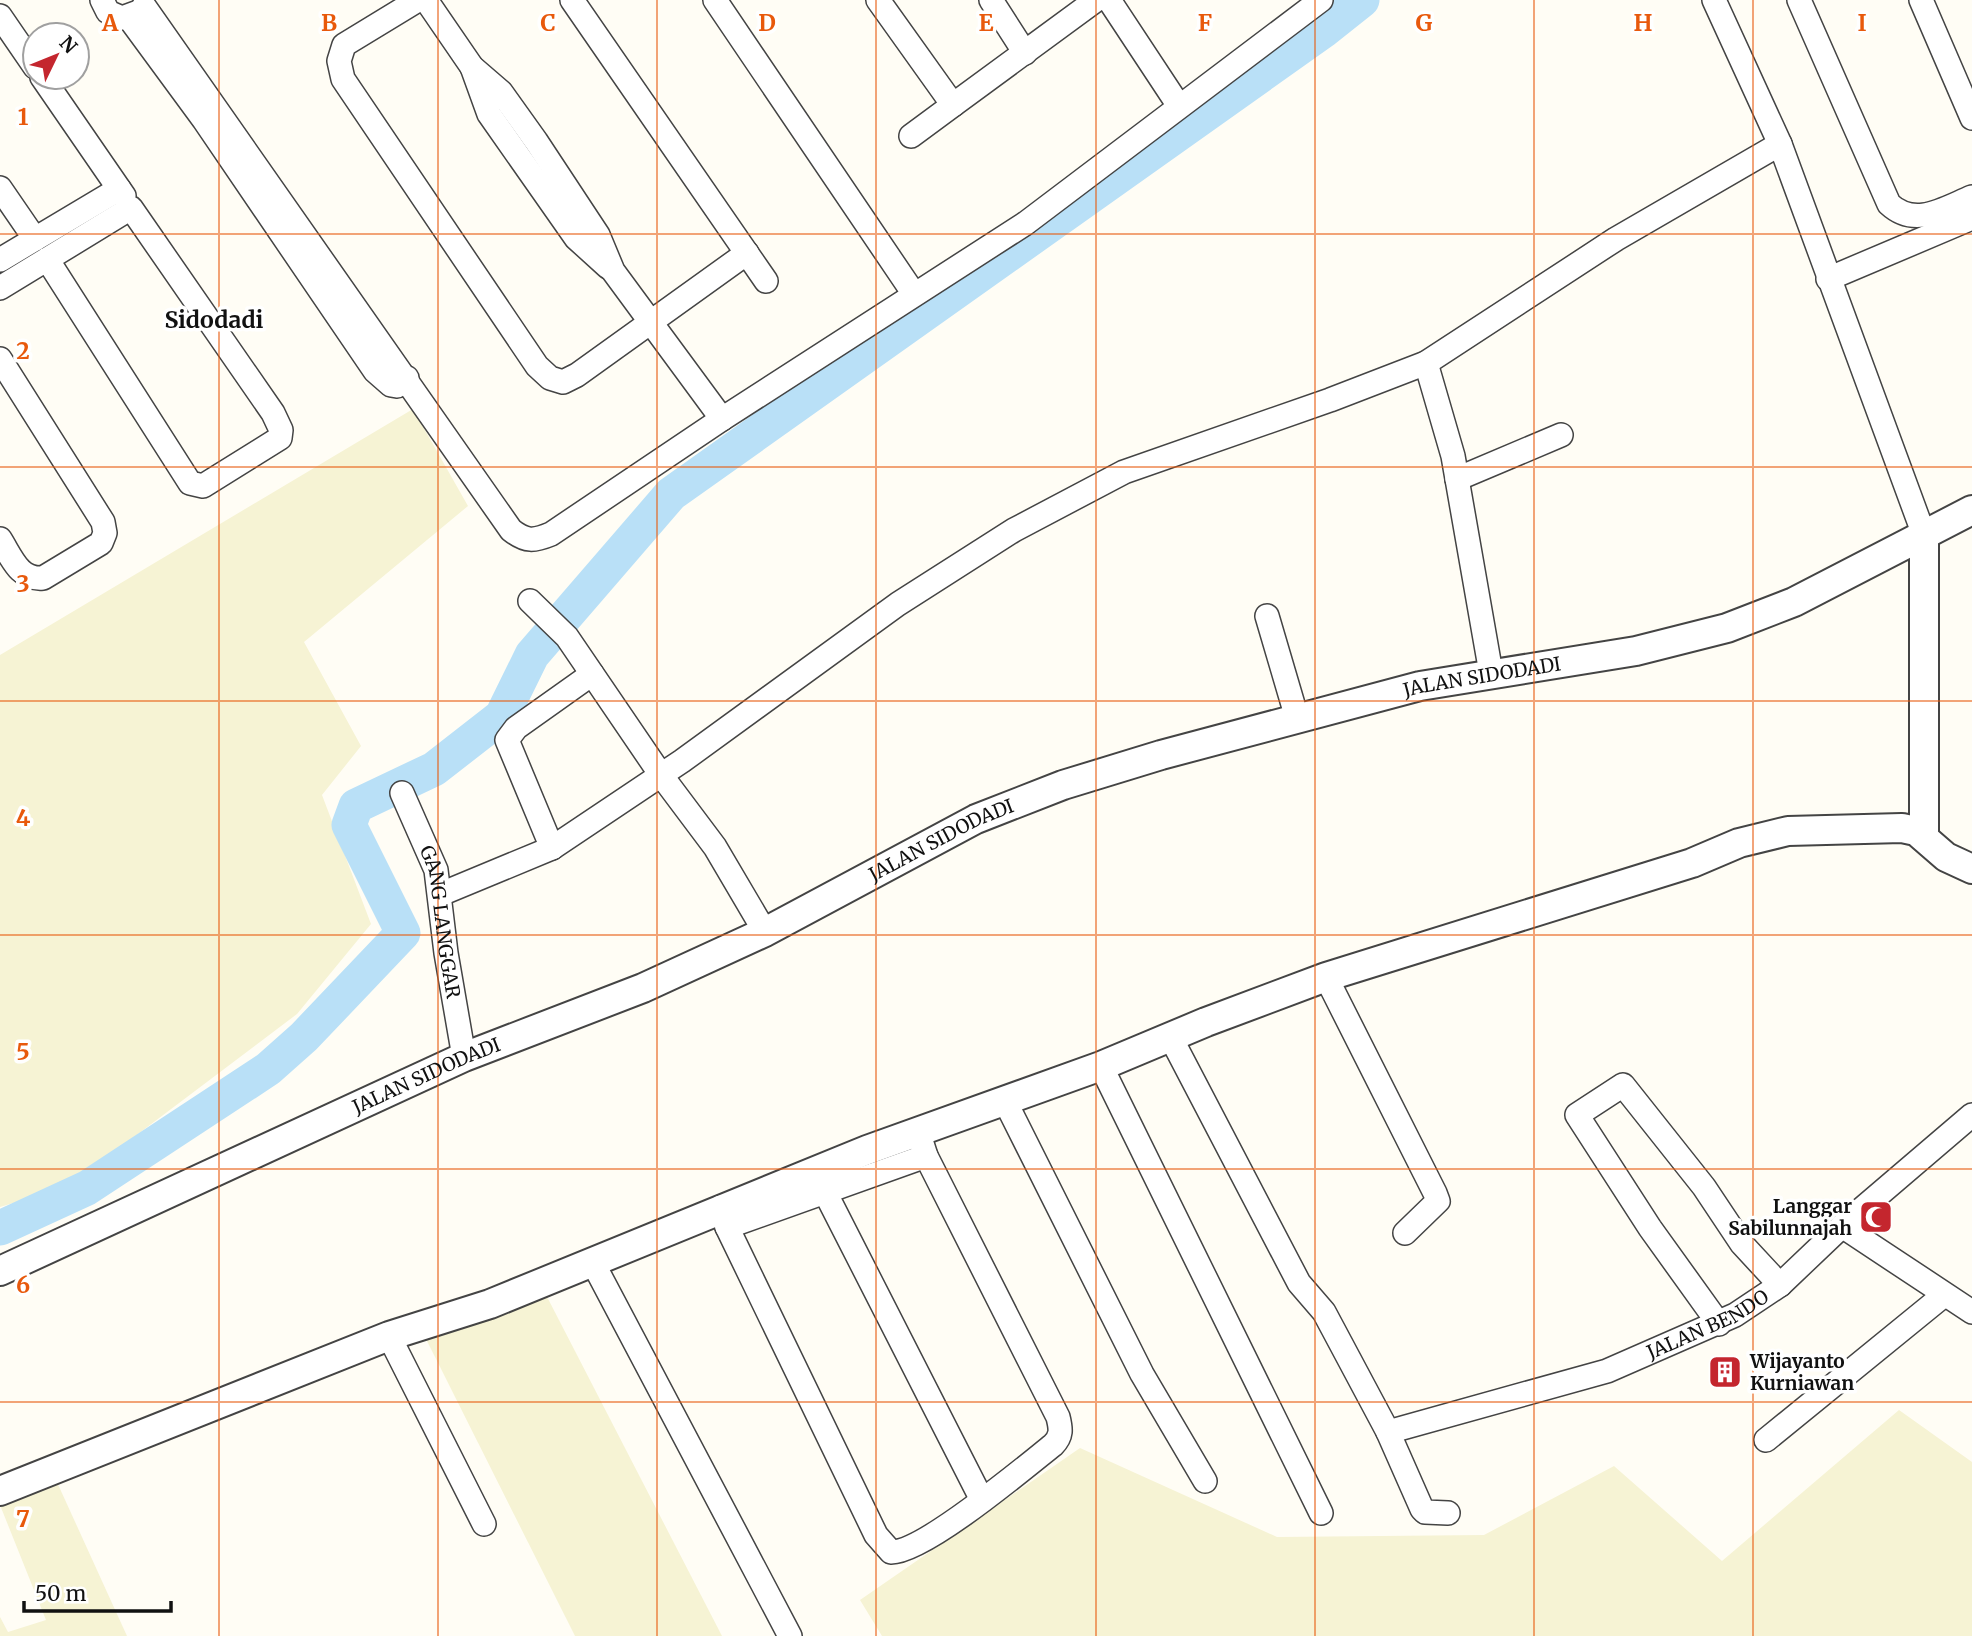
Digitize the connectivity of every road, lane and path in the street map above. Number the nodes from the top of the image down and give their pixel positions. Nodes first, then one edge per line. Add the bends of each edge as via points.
1 (103, 0) edge
2 (418, 0) edge
3 (426, 0) edge
4 (572, 0) edge
5 (715, 0) edge
6 (878, 0) edge
7 (991, 0) edge
8 (1096, 0) edge
9 (1109, 0) edge
10 (1321, 0) edge
11 (1714, 0) edge
12 (1799, 0) edge
13 (1921, 0) edge
14 (142, 5) edge
15 (0, 16) edge
16 (21, 47) edge
17 (1025, 53) junction
18 (52, 91) edge
19 (953, 105) junction
20 (1179, 106) junction
21 (1972, 118) edge
22 (911, 136) dead end
23 (1780, 144) junction
24 (0, 188) edge
25 (1972, 197) edge
26 (1972, 218) edge
27 (41, 249) junction
28 (747, 253) junction
29 (0, 260) edge
30 (1828, 279) junction
31 (766, 281) dead end
32 (0, 288) edge
33 (914, 294) junction
34 (648, 322) junction
35 (0, 359) edge
36 (1426, 363) junction
37 (722, 419) junction
38 (1561, 435) dead end
39 (1457, 479) junction
40 (1972, 510) edge
41 (1924, 535) junction
42 (0, 539) edge
43 (530, 601) dead end
44 (1267, 617) dead end
45 (1491, 673) junction
46 (592, 674) junction
47 (1297, 718) junction
48 (661, 775) junction
49 (402, 793) dead end
50 (1924, 837) junction
51 (552, 848) junction
52 (1972, 869) edge
53 (441, 894) junction
54 (765, 932) junction
55 (1326, 977) junction
56 (1171, 1038) junction
57 (464, 1057) junction
58 (1101, 1066) junction
59 (1005, 1101) junction
60 (1972, 1115) edge
61 (922, 1143) junction
62 (825, 1192) junction
63 (724, 1217) junction
64 (1842, 1226) junction
65 (1405, 1233) dead end
66 (592, 1261) junction
67 (0, 1271) edge
68 (1780, 1285) junction
69 (1944, 1295) junction
70 (1972, 1312) edge
71 (1719, 1324) junction
72 (389, 1336) junction
73 (1388, 1432) junction
74 (1766, 1440) dead end
75 (1205, 1481) dead end
76 (0, 1490) edge
77 (982, 1500) junction
78 (1321, 1513) dead end
79 (1448, 1513) dead end
80 (484, 1524) dead end
81 (790, 1636) edge

1 - 14 street via 114,16
2 - 34 street via 344,45 339,61 343,79 537,366 563,382
3 - 34 street via 472,67 489,114 576,238 613,271
4 - 28 street
5 - 33 street
6 - 19 street
7 - 17 street
8 - 17 street
9 - 20 street
10 - 20 street
11 - 23 street
12 - 25 street via 1889,204 1912,217
13 - 21 street
14 - 37 street via 511,530 523,539 534,541 551,534
15 - 16 street
17 - 19 street
18 - 27 street via 122,193
19 - 22 street
20 - 33 street via 1026,223
23 - 30 street
23 - 36 street via 1616,239
24 - 27 street
26 - 30 street
27 - 27 street via 190,483 203,486 280,438 272,413 131,208
27 - 29 street
27 - 32 street
28 - 31 street
28 - 34 street
30 - 41 street
33 - 37 street
34 - 37 street
35 - 42 street via 103,522 105,533 101,543 43,578 33,579 21,572
36 - 39 street
36 - 48 street via 1124,472 1061,504 898,604
38 - 39 street
39 - 45 street
40 - 41 street, JALAN SIDODADI
41 - 45 street, JALAN SIDODADI via 1794,602 1727,628 1636,651
41 - 50 street
43 - 46 street via 567,637
44 - 47 street
45 - 47 street, JALAN SIDODADI
46 - 48 street
46 - 51 street via 516,728 507,740
47 - 54 street, JALAN SIDODADI via 1063,785 976,819
48 - 51 street
48 - 54 street via 715,847
49 - 53 street, GANG LANGGAR via 436,870
50 - 52 street via 1946,857
50 - 55 street via 1902,828 1788,831
51 - 53 street
53 - 57 street, GANG LANGGAR
54 - 57 street, JALAN SIDODADI via 643,988
55 - 56 street
55 - 65 street via 1438,1201
56 - 58 street
56 - 73 street via 1299,1283 1325,1312
57 - 67 street, JALAN SIDODADI
58 - 59 street
58 - 78 street
59 - 61 street
59 - 75 street via 1142,1374
60 - 64 street, JALAN BENDO
61 - 62 street
61 - 63 street
61 - 77 street via 1061,1430 1054,1446
62 - 63 street
62 - 77 street
63 - 66 street
63 - 77 street via 885,1548 907,1550
64 - 68 street, JALAN BENDO
64 - 69 street
66 - 72 street via 490,1304
66 - 81 street
68 - 71 street, JALAN BENDO
68 - 71 street via 1742,1244 1704,1187 1623,1085 1577,1115
69 - 70 street
69 - 74 street
71 - 73 street, JALAN BENDO via 1607,1371
72 - 76 street
72 - 80 street
73 - 79 street via 1422,1508

